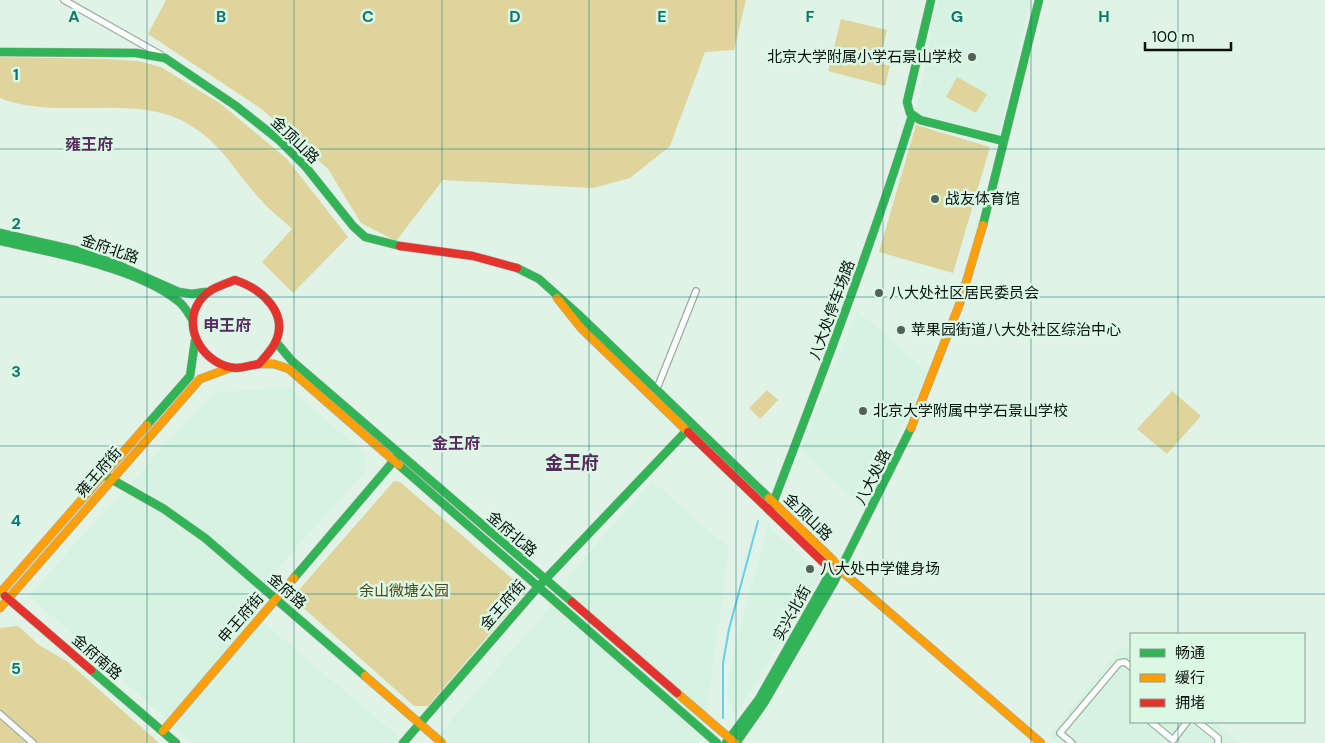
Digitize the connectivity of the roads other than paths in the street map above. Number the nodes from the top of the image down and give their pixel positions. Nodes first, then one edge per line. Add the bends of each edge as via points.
1 (64, 0) edge
2 (930, 0) edge
3 (1039, 0) edge
4 (0, 52) edge
5 (165, 58) junction
6 (912, 116) junction
7 (1003, 141) junction
8 (0, 233) edge
9 (0, 241) edge
10 (696, 291) dead end
11 (207, 292) junction
12 (192, 319) junction
13 (196, 341) junction
14 (276, 342) junction
15 (259, 364) junction
16 (230, 368) junction
17 (654, 394) junction
18 (689, 428) junction
19 (397, 458) junction
20 (104, 475) junction
21 (111, 479) junction
22 (772, 507) junction
23 (839, 569) junction
24 (544, 580) junction
25 (538, 586) junction
26 (0, 593) edge
27 (8, 599) junction
28 (276, 599) junction
29 (0, 608) edge
30 (1130, 666) edge
31 (0, 714) edge
32 (1152, 723) edge
33 (1187, 723) edge
34 (1199, 723) edge
35 (420, 724) junction
36 (163, 731) junction
37 (732, 742) edge
38 (32, 743) edge
39 (176, 743) edge
40 (403, 743) edge
41 (442, 743) edge
42 (717, 743) edge
43 (1041, 743) edge
44 (1072, 743) edge
45 (1218, 743) edge

1 - 5 street
2 - 6 street, 八大处停车场路 via 907,102 907,110
3 - 7 street, 八大处路
4 - 5 street, 金顶山路 via 136,53
5 - 17 street, 金顶山路 via 279,140 366,237 398,246 499,261 527,273 554,291
6 - 7 street
6 - 22 street, 八大处停车场路 via 871,241
7 - 23 street, 八大处路 via 970,269 925,397 871,512
8 - 11 street, 金府北路 via 109,261 180,292 195,296
9 - 12 street, 金府北路 via 81,259 124,274 166,292 180,302
10 - 17 street
11 - 12 street via 197,304
11 - 14 street via 235,280 260,290 277,315
12 - 13 street
13 - 16 street via 215,363
13 - 20 street, 雍王府街 via 190,376
14 - 15 street
14 - 19 street, 金府北路 via 292,362
15 - 16 street
15 - 19 street, 金府北路 via 289,369
16 - 21 street, 雍王府街 via 200,379
17 - 18 street, 金顶山路
18 - 22 street, 金顶山路
18 - 24 street, 金王府街
19 - 24 street, 金府北路
19 - 25 street, 金府北路
19 - 28 street, 申王府街
20 - 21 street, 金府路
20 - 26 street, 雍王府街
21 - 27 street, 雍王府街
21 - 28 street, 金府路 via 164,509 205,538
22 - 23 street, 金顶山路 via 833,560
23 - 37 street, 实兴北街 via 828,577
23 - 43 street
24 - 25 street, 金王府街
24 - 37 street, 金府北路
25 - 35 street, 金王府街
25 - 42 street, 金府北路
26 - 27 street, 金府南路
27 - 29 street, 雍王府街
27 - 36 street, 金府南路
28 - 35 street, 金府路
28 - 36 street, 申王府街
30 - 44 street via 1125,662 1119,663 1060,733
31 - 38 street
32 - 33 street via 1173,740
34 - 45 street via 1218,738
35 - 40 street, 金王府街
35 - 41 street, 金府路
36 - 39 street, 金府南路

